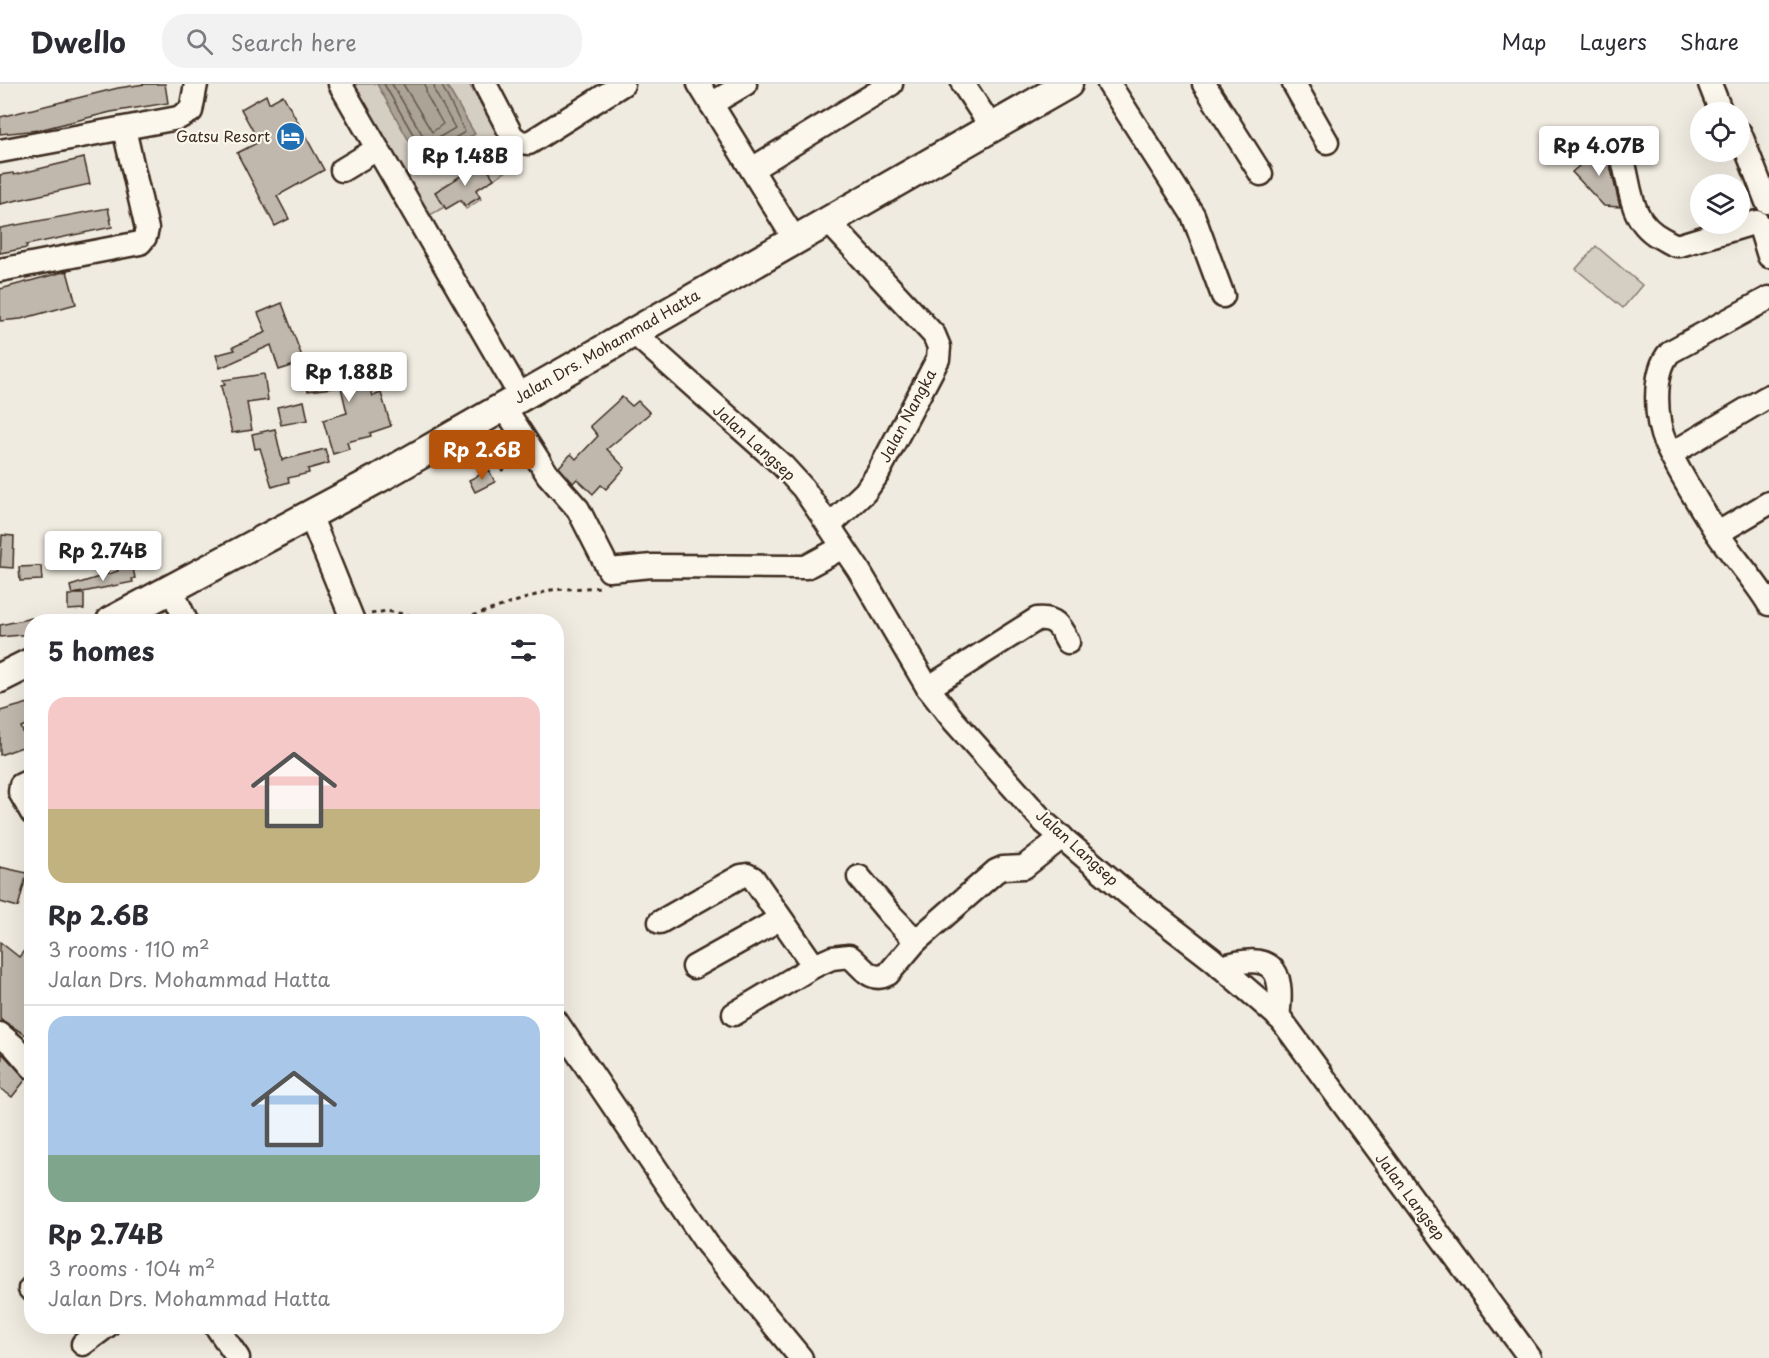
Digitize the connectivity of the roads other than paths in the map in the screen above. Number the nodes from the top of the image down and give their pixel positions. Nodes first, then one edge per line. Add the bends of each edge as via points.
1 (196, 84) edge
2 (340, 84) edge
3 (484, 84) edge
4 (622, 84) edge
5 (699, 84) edge
6 (745, 84) edge
7 (891, 84) edge
8 (963, 84) edge
9 (1068, 84) edge
10 (1109, 84) edge
11 (1204, 84) edge
12 (1294, 84) edge
13 (1710, 84) edge
14 (1722, 84) edge
15 (1717, 102) edge
16 (1728, 102) edge
17 (711, 104) junction
18 (992, 128) junction
19 (124, 129) junction
20 (1327, 142) dead end
21 (377, 149) junction
22 (0, 151) edge
23 (1621, 153) dead end
24 (1740, 162) edge
25 (1747, 162) edge
26 (752, 169) junction
27 (342, 170) dead end
28 (1262, 174) dead end
29 (1759, 214) edge
30 (828, 221) junction
31 (1690, 232) edge
32 (795, 240) junction
33 (1671, 243) junction
34 (1769, 255) edge
35 (0, 270) edge
36 (1223, 296) dead end
37 (1769, 298) edge
38 (633, 332) junction
39 (1769, 396) edge
40 (512, 402) junction
41 (1671, 454) junction
42 (1769, 503) edge
43 (310, 516) junction
44 (829, 526) junction
45 (1718, 533) junction
46 (843, 548) junction
47 (171, 588) junction
48 (1769, 604) edge
49 (124, 614) edge
50 (183, 614) edge
51 (355, 614) edge
52 (1068, 642) dead end
53 (24, 666) edge
54 (0, 678) edge
55 (928, 688) junction
56 (24, 784) edge
57 (24, 799) edge
58 (1062, 837) junction
59 (859, 877) dead end
60 (780, 919) junction
61 (660, 922) dead end
62 (916, 941) junction
63 (814, 966) junction
64 (694, 967) dead end
65 (1221, 967) junction
66 (734, 1014) dead end
67 (1278, 1017) junction
68 (564, 1033) edge
69 (0, 1034) edge
70 (24, 1058) edge
71 (96, 1334) edge
72 (222, 1334) edge
73 (83, 1344) dead end
74 (238, 1358) edge
75 (801, 1358) edge
76 (1530, 1358) edge

1 - 19 street via 190,111 178,118
2 - 21 street
3 - 4 street via 512,136 529,143
5 - 17 street
6 - 17 street
7 - 26 street
8 - 18 street
9 - 18 main road, Jalan Drs. Mohammad Hatta
10 - 36 street via 1193,215
11 - 28 street
12 - 20 street
13 - 15 street
14 - 16 street
17 - 26 street
18 - 30 main road, Jalan Drs. Mohammad Hatta
19 - 22 street
19 - 35 street via 147,229 140,243
21 - 27 street
21 - 40 street
23 - 33 street via 1639,221
24 - 29 street
25 - 29 street
26 - 32 street
29 - 33 street via 1680,245
29 - 34 street
30 - 32 main road, Jalan Drs. Mohammad Hatta
30 - 44 street, Jalan Nangka via 934,335 939,347 938,359 877,475
31 - 33 street via 1676,236
32 - 38 main road, Jalan Drs. Mohammad Hatta
37 - 41 street via 1665,358 1657,386 1658,408
38 - 40 main road, Jalan Drs. Mohammad Hatta
38 - 44 street, Jalan Langsep via 783,466
39 - 41 street
40 - 43 main road, Jalan Drs. Mohammad Hatta
40 - 46 street via 548,475 578,509 609,570 652,566 806,567
41 - 45 street
42 - 45 street
43 - 47 main road, Jalan Drs. Mohammad Hatta
43 - 51 street
44 - 46 street, Jalan Langsep
45 - 48 street
46 - 55 street, Jalan Langsep
47 - 49 main road, Jalan Drs. Mohammad Hatta
47 - 50 street
52 - 55 street via 1058,623 1037,619
53 - 54 main road
55 - 58 street, Jalan Langsep via 1045,823
56 - 57 street via 20,792
58 - 62 street via 1024,867 996,871
58 - 65 street, Jalan Langsep
59 - 62 street
60 - 61 street via 747,875
60 - 63 street
60 - 64 street
62 - 63 street via 882,978 870,975 849,956 832,957
63 - 66 street
65 - 67 street, Jalan Langsep
65 - 67 street via 1257,961 1269,965 1281,984
67 - 76 street, Jalan Langsep
68 - 75 street via 707,1244
69 - 70 street
71 - 73 street
72 - 74 street

